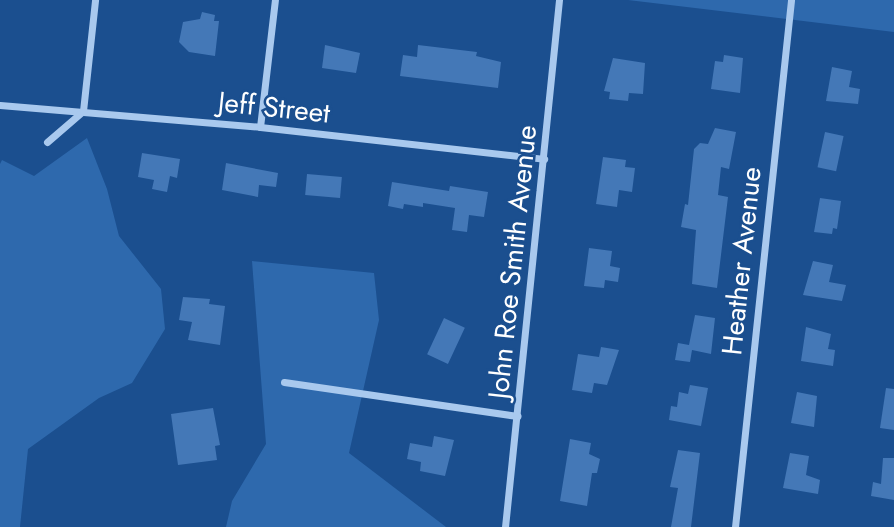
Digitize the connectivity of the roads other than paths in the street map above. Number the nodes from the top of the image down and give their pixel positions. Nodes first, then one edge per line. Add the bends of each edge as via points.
1 (95, 0) edge
2 (275, 0) edge
3 (559, 0) edge
4 (791, 0) edge
5 (0, 105) edge
6 (83, 111) junction
7 (260, 127) junction
8 (47, 142) dead end
9 (544, 159) junction
10 (284, 382) dead end
11 (518, 416) junction
12 (505, 527) edge
13 (735, 527) edge

1 - 6 street
2 - 7 street
3 - 9 street, John Roe Smith Avenue
4 - 13 street, Heather Avenue
5 - 6 street, Jeff Street
6 - 7 street, Jeff Street
6 - 8 street
7 - 9 street, Jeff Street
9 - 11 street, John Roe Smith Avenue
10 - 11 street
11 - 12 street, John Roe Smith Avenue

